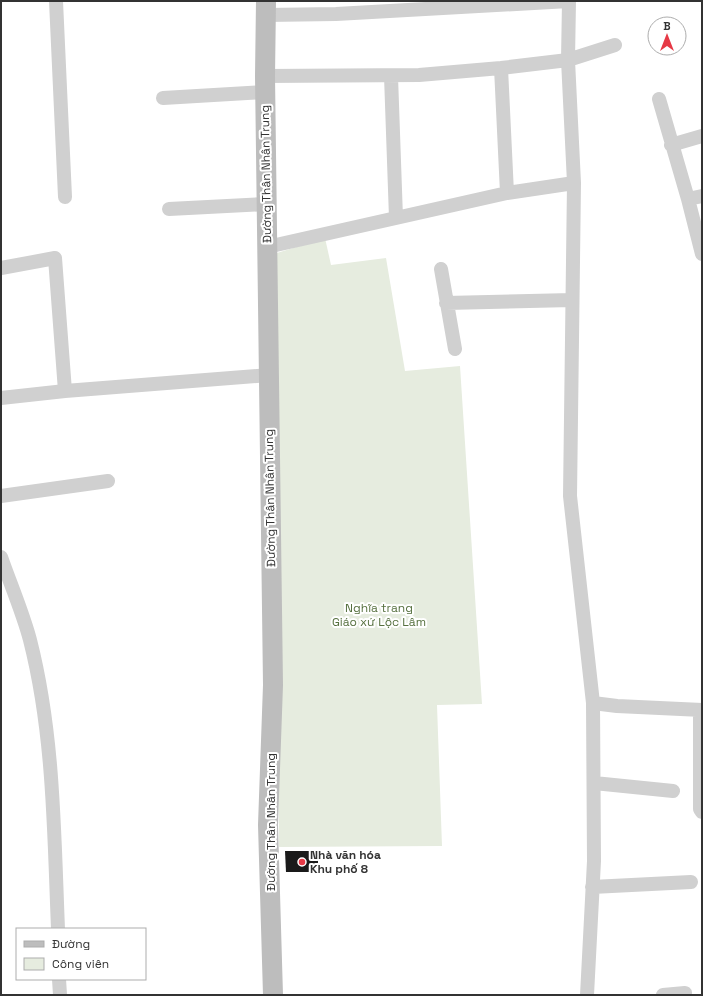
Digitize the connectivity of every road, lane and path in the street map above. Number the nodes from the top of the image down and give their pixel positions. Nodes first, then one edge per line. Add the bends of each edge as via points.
1 (56, 1) edge
2 (569, 1) edge
3 (266, 8) edge
4 (615, 45) dead end
5 (568, 60) junction
6 (501, 68) junction
7 (391, 76) junction
8 (265, 84) junction
9 (163, 98) dead end
10 (659, 99) dead end
11 (702, 136) edge
12 (671, 145) junction
13 (574, 183) junction
14 (507, 193) junction
15 (702, 196) edge
16 (65, 197) dead end
17 (688, 199) junction
18 (266, 204) junction
19 (169, 209) dead end
20 (396, 218) junction
21 (267, 247) junction
22 (702, 254) edge
23 (1, 268) edge
24 (441, 269) dead end
25 (572, 300) junction
26 (446, 303) junction
27 (455, 349) dead end
28 (269, 375) junction
29 (65, 391) junction
30 (1, 398) edge
31 (108, 481) dead end
32 (1, 496) edge
33 (1, 557) edge
34 (593, 703) junction
35 (701, 710) edge
36 (594, 784) junction
37 (674, 791) dead end
38 (702, 812) edge
39 (691, 882) dead end
40 (592, 887) junction
41 (58, 928) edge
42 (59, 980) edge
43 (685, 994) dead end
44 (60, 995) edge
45 (273, 995) edge
46 (587, 995) edge
47 (663, 995) edge

1 - 16 street
2 - 3 street via 336,14
2 - 5 street
3 - 8 street, Đường Thân Nhân Trung
4 - 5 street
5 - 6 street
5 - 13 street
6 - 7 street
6 - 14 street
7 - 8 street
7 - 20 street
8 - 9 street
8 - 18 street, Đường Thân Nhân Trung
10 - 12 street
11 - 12 street
12 - 17 street
13 - 14 street
13 - 25 street
14 - 20 street
15 - 17 street
17 - 22 street
18 - 19 street
18 - 21 street, Đường Thân Nhân Trung
20 - 21 street
21 - 28 street, Đường Thân Nhân Trung
23 - 29 street via 55,258
24 - 26 street
25 - 26 street
25 - 34 street via 570,496
26 - 27 street
28 - 29 street
28 - 45 street, Đường Thân Nhân Trung via 273,685 268,825
29 - 30 street
31 - 32 street
33 - 41 street via 30,639 44,714 53,810
34 - 35 street
34 - 36 street
35 - 38 street
36 - 37 street
36 - 40 street
39 - 40 street
40 - 46 street
42 - 44 street
43 - 47 street

